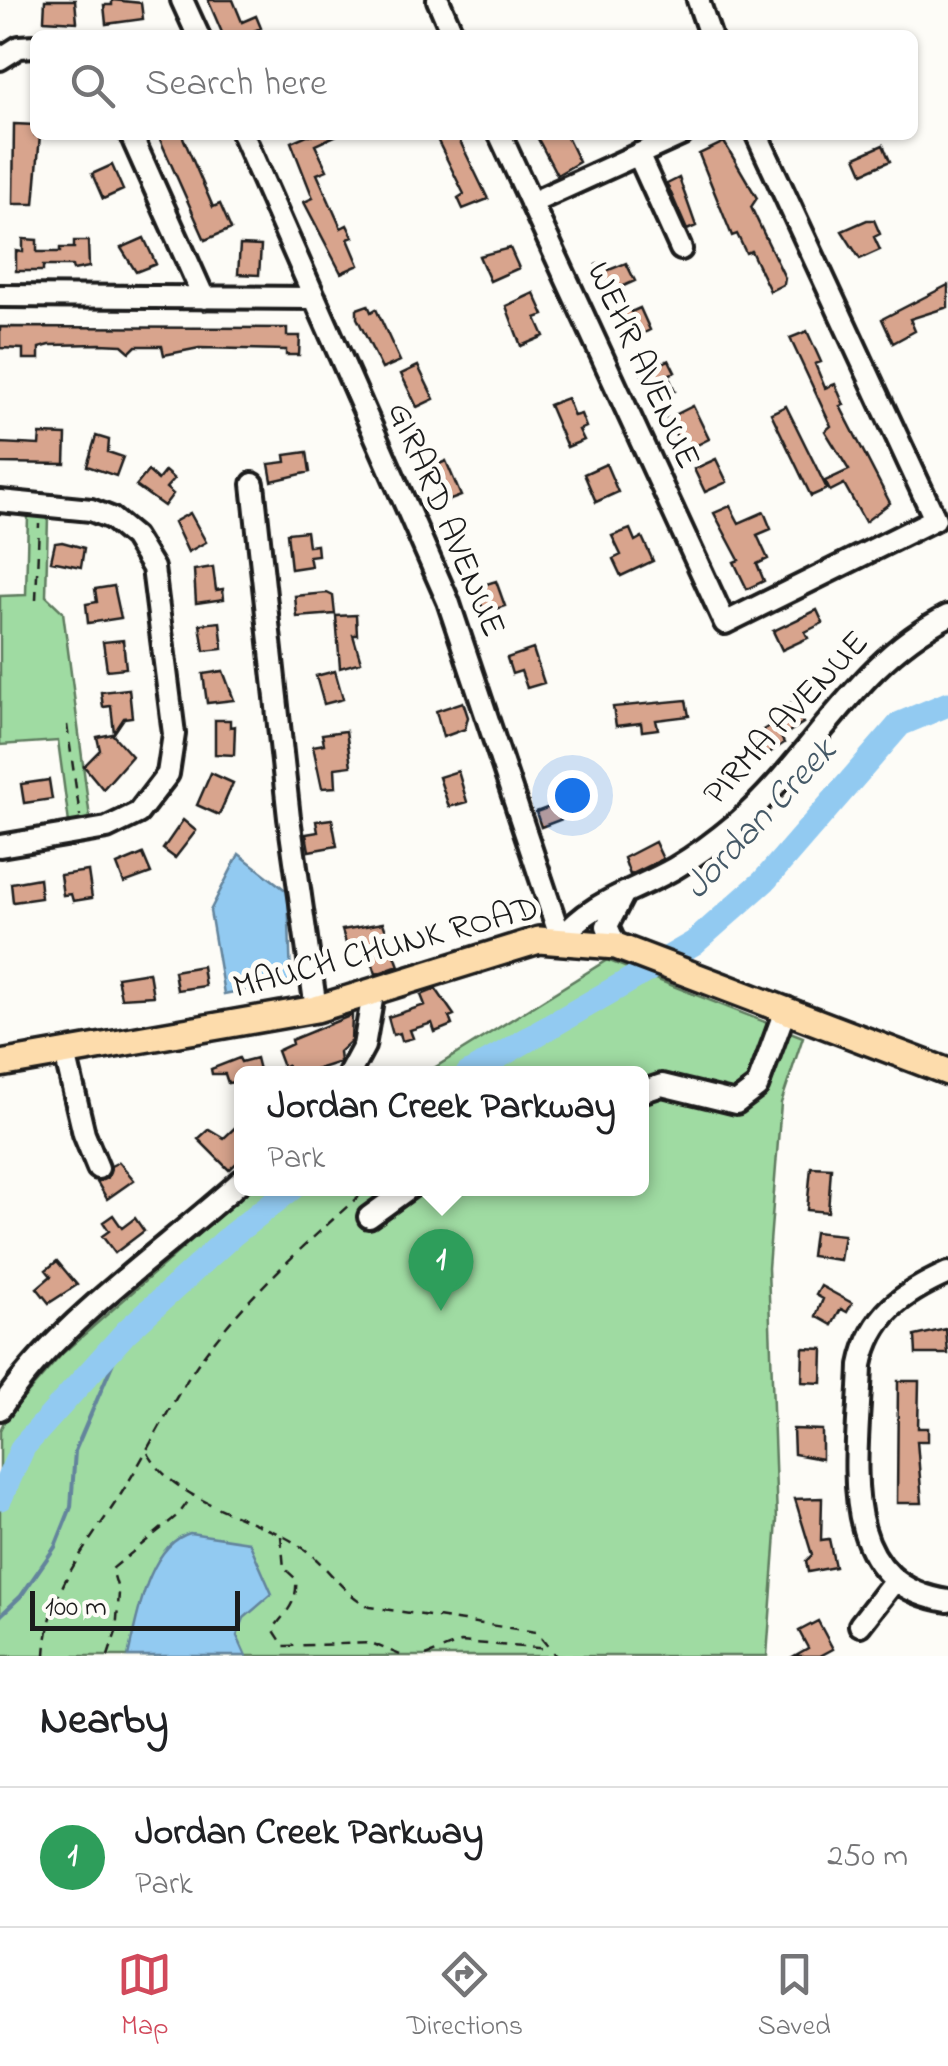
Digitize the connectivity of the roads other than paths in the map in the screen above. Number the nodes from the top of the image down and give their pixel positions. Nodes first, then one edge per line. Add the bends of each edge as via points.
1 (182, 0) edge
2 (438, 0) edge
3 (698, 0) edge
4 (190, 30) edge
5 (451, 30) edge
6 (708, 30) edge
7 (30, 46) edge
8 (0, 60) edge
9 (133, 140) edge
10 (245, 140) edge
11 (502, 140) edge
12 (670, 140) edge
13 (759, 140) edge
14 (638, 154) junction
15 (531, 203) junction
16 (681, 249) dead end
17 (0, 296) edge
18 (204, 298) junction
19 (315, 298) junction
20 (254, 484) dead end
21 (0, 501) edge
22 (948, 616) edge
23 (0, 846) edge
24 (622, 897) junction
25 (561, 939) junction
26 (616, 946) junction
27 (373, 994) junction
28 (786, 1008) junction
29 (316, 1009) junction
30 (65, 1054) junction
31 (0, 1064) edge
32 (353, 1066) edge
33 (948, 1072) edge
34 (649, 1089) edge
35 (98, 1168) dead end
36 (234, 1187) edge
37 (398, 1196) edge
38 (369, 1217) dead end
39 (948, 1273) edge
40 (0, 1409) edge
41 (895, 1580) junction
42 (948, 1600) edge
43 (860, 1625) dead end

1 - 4 street
2 - 5 street
3 - 6 street
7 - 8 street
9 - 18 street
10 - 19 street, GIRARD AVENUE
11 - 15 street, WEHR AVENUE
12 - 14 street
13 - 15 street, WEHR AVENUE via 935,519 725,623
14 - 15 street
14 - 16 street
17 - 18 street
18 - 19 street
19 - 25 street, GIRARD AVENUE via 448,601
20 - 29 street
21 - 23 street via 91,510 121,524 145,552 156,588 174,734 168,774 138,813 107,828
22 - 24 street, PIRMA AVENUE via 874,671 738,822
24 - 25 street, PIRMA AVENUE via 580,916
24 - 26 street via 607,926
25 - 26 main road, MAUCH CHUNK ROAD
25 - 27 main road, MAUCH CHUNK ROAD via 518,945
26 - 28 main road, MAUCH CHUNK ROAD
27 - 29 main road, MAUCH CHUNK ROAD
27 - 32 street via 368,1035
28 - 33 main road, MAUCH CHUNK ROAD
28 - 34 street via 757,1087 736,1103 662,1085
29 - 30 main road, MAUCH CHUNK ROAD
30 - 31 main road, MAUCH CHUNK ROAD
30 - 35 street
36 - 40 street via 91,1312
37 - 38 street
39 - 41 street via 912,1289 881,1316 861,1366 859,1516 868,1547
41 - 42 street
41 - 43 street

